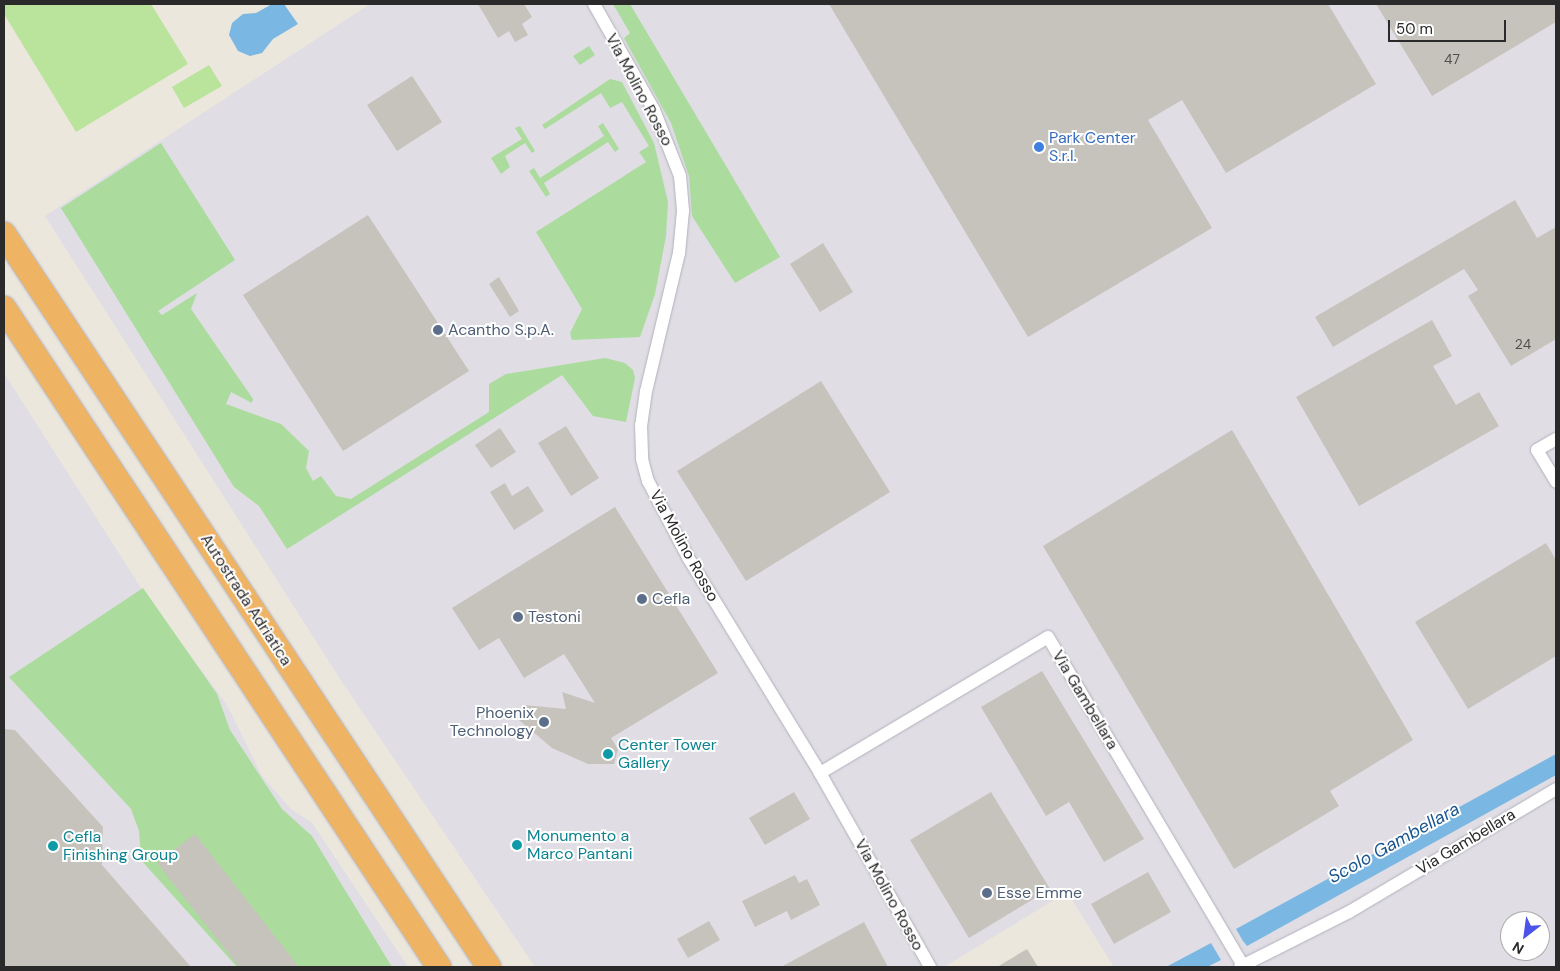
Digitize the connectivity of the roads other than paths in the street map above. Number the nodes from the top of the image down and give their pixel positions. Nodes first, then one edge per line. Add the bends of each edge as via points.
1 (594, 4) edge
2 (4, 234) edge
3 (4, 308) edge
4 (1556, 439) edge
5 (1556, 482) edge
6 (820, 773) junction
7 (1556, 789) edge
8 (439, 967) edge
9 (489, 967) edge
10 (930, 967) edge
11 (1242, 967) edge

1 - 6 street, Via Molino Rosso via 654,110 680,176 683,211 678,253 641,425 642,459 648,481 689,559
2 - 9 highway, Autostrada Adriatica
3 - 8 highway
4 - 5 street via 1537,450
6 - 10 street, Via Molino Rosso
6 - 11 street, Via Gambellara via 1048,636
7 - 11 street, Via Gambellara via 1349,912

